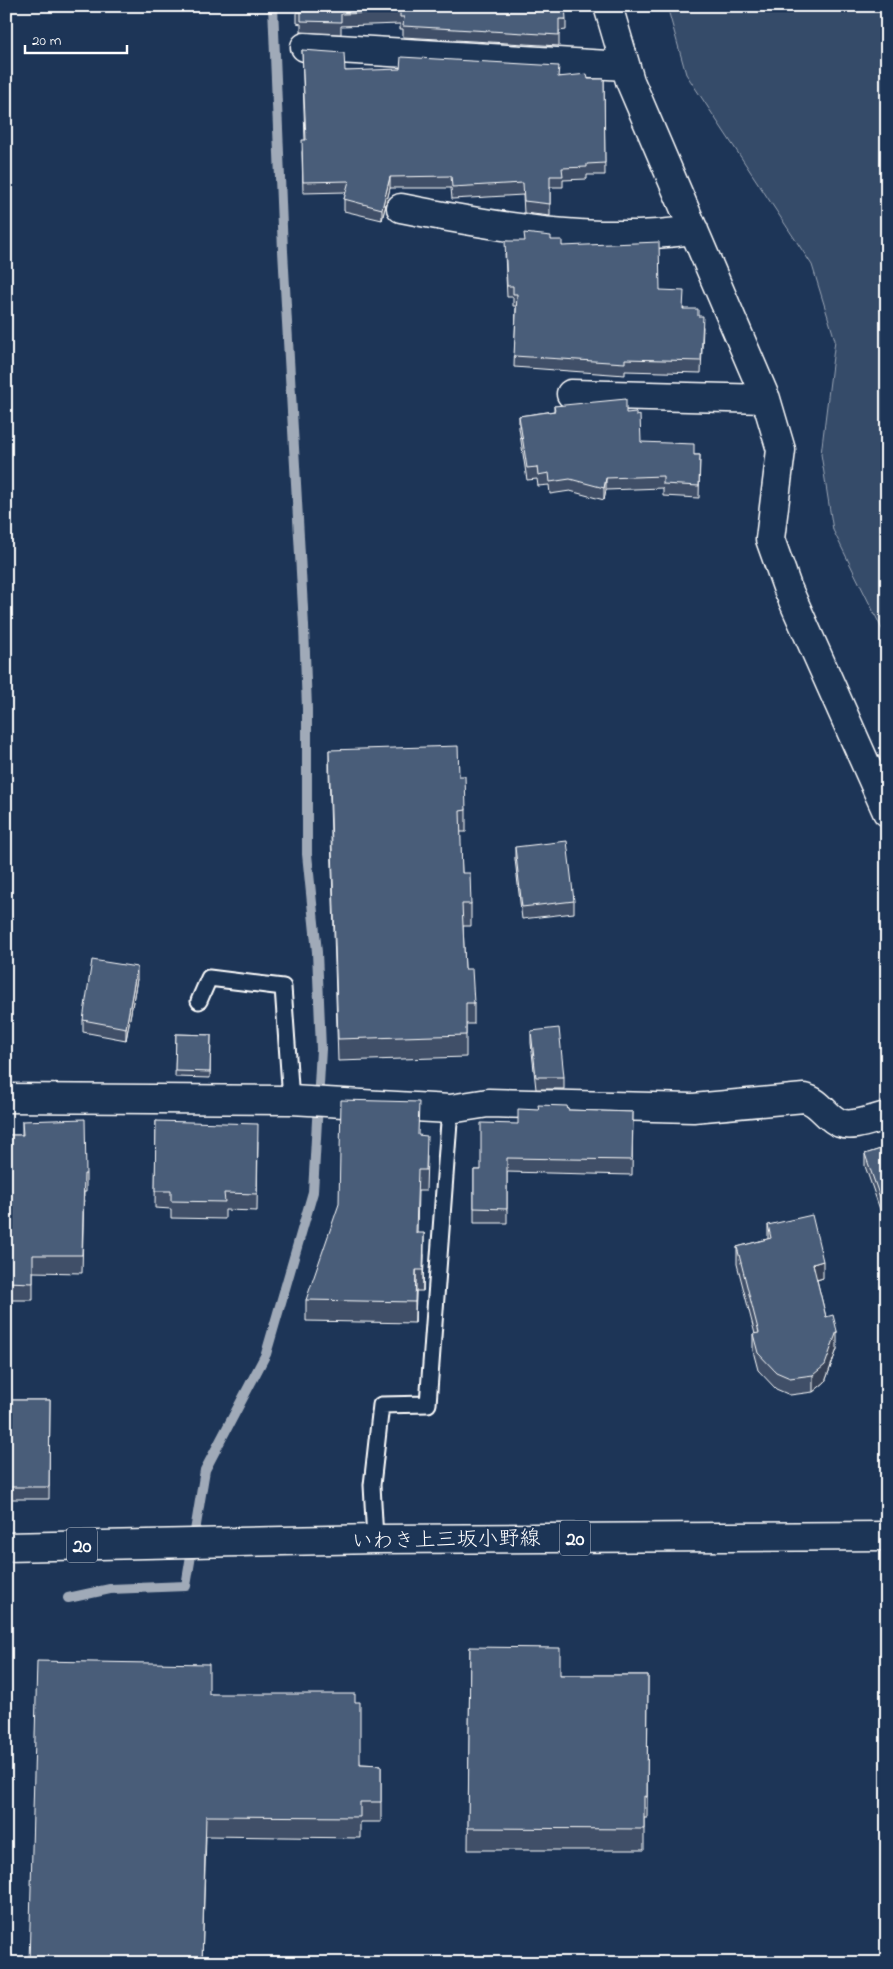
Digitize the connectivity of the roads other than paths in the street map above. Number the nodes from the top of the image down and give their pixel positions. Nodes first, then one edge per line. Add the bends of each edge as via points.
1 (608, 6) edge
2 (305, 47) dead end
3 (625, 66) junction
4 (401, 208) dead end
5 (694, 230) junction
6 (571, 394) dead end
7 (766, 399) junction
8 (887, 812) edge
9 (199, 1001) dead end
10 (6, 1098) edge
11 (291, 1100) junction
12 (450, 1109) junction
13 (887, 1116) edge
14 (887, 1536) edge
15 (375, 1539) junction
16 (6, 1547) edge

1 - 3 street
2 - 3 street
3 - 5 street
4 - 5 street via 475,223 545,232 659,235
5 - 7 street
6 - 7 street
7 - 8 street via 781,450 770,540 787,587
9 - 11 lane via 209,978 283,986
10 - 11 street
11 - 12 street
12 - 13 street via 488,1103 693,1108 804,1098 812,1100 838,1123 849,1125
12 - 15 lane via 428,1404 381,1405 372,1485
14 - 15 street, いわき上三坂小野線 / 20
15 - 16 street, いわき上三坂小野線 / 20

